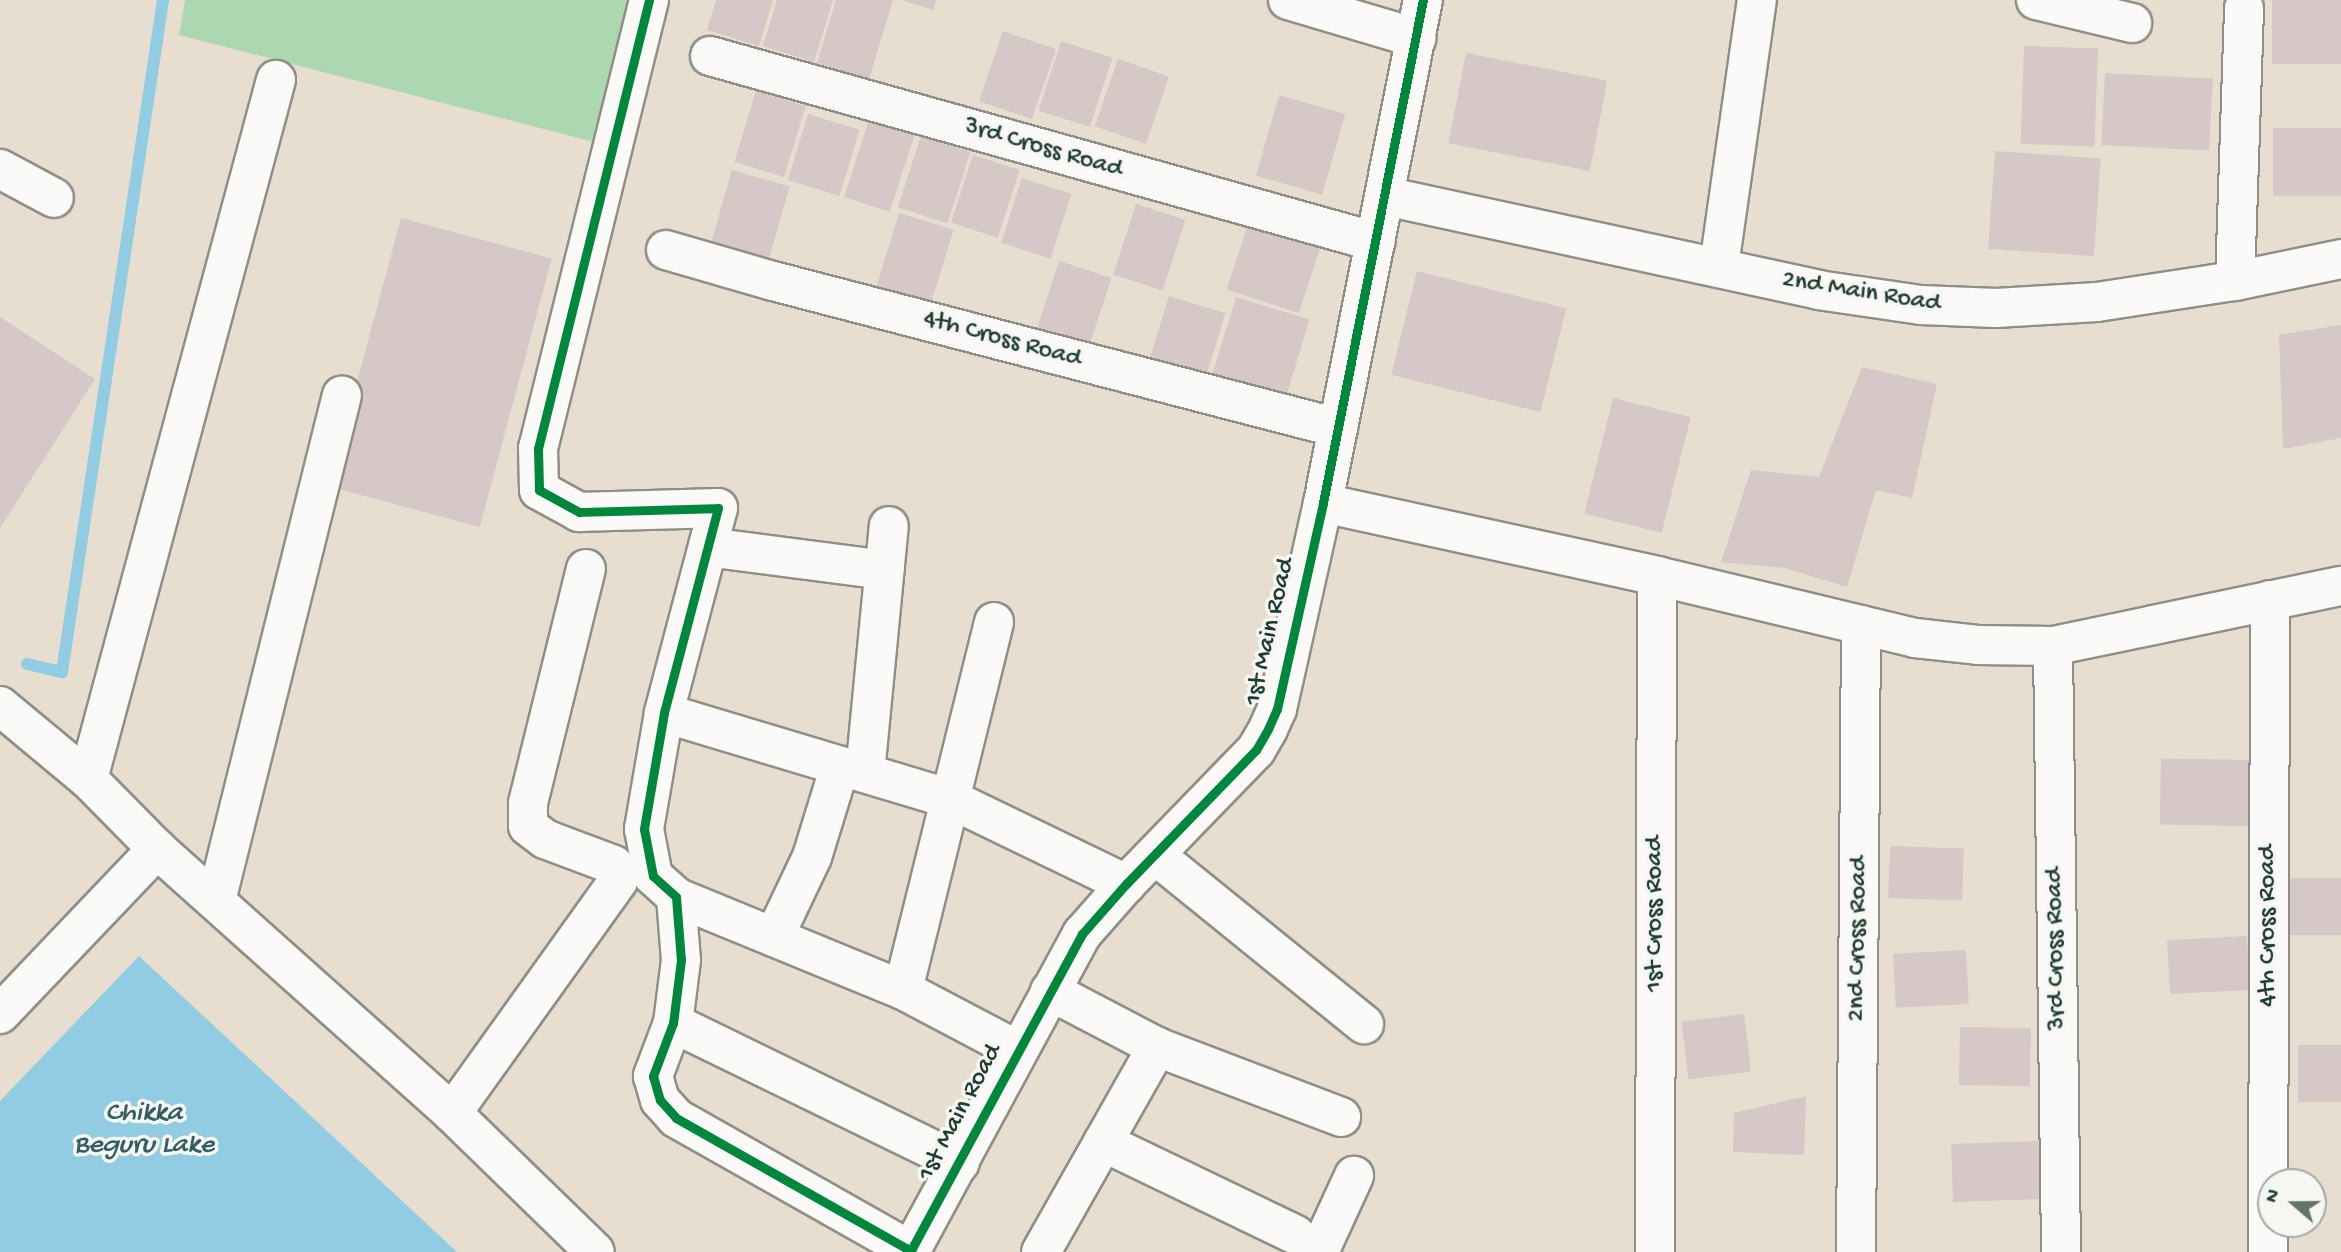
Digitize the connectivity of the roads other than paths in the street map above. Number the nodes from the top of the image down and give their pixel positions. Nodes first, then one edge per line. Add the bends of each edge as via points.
1 (649, 0) edge
2 (1288, 0) edge
3 (1423, 0) edge
4 (1757, 0) edge
5 (2036, 0) edge
6 (2244, 8) dead end
7 (2132, 23) dead end
8 (1416, 38) junction
9 (710, 56) dead end
10 (276, 80) dead end
11 (0, 169) edge
12 (1385, 196) junction
13 (54, 198) dead end
14 (1376, 243) junction
15 (666, 250) dead end
16 (2341, 259) edge
17 (1719, 266) junction
18 (2235, 281) junction
19 (342, 395) dead end
20 (1338, 428) junction
21 (1323, 503) junction
22 (889, 526) dead end
23 (708, 547) junction
24 (586, 569) dead end
25 (885, 570) junction
26 (1657, 576) junction
27 (2341, 586) edge
28 (2270, 600) junction
29 (994, 622) dead end
30 (1861, 625) junction
31 (2053, 646) junction
32 (0, 706) edge
33 (664, 713) junction
34 (852, 770) junction
35 (88, 779) junction
36 (948, 798) junction
37 (157, 849) junction
38 (1155, 855) junction
39 (1126, 884) junction
40 (676, 897) junction
41 (216, 901) junction
42 (774, 937) junction
43 (903, 990) junction
44 (1050, 991) junction
45 (0, 1014) edge
46 (673, 1023) junction
47 (1364, 1024) dead end
48 (1157, 1046) junction
49 (1017, 1050) junction
50 (452, 1113) junction
51 (1341, 1116) dead end
52 (1103, 1142) junction
53 (960, 1163) junction
54 (1354, 1176) dead end
55 (1308, 1244) edge
56 (595, 1252) edge
57 (911, 1252) edge
58 (1041, 1252) edge
59 (1655, 1252) edge
60 (1856, 1252) edge
61 (2061, 1252) edge
62 (2269, 1252) edge

1 - 23 street via 538,448 539,490 579,512 718,508
2 - 8 street
3 - 8 street, 1st Main Road
4 - 17 street
5 - 7 street
6 - 18 street
8 - 12 street, 1st Main Road
9 - 14 street, 3rd Cross Road
10 - 35 street
11 - 13 street
12 - 14 street, 1st Main Road
12 - 17 street, 2nd Main Road
14 - 20 street, 1st Main Road
15 - 20 street, 4th Cross Road
16 - 18 street, 2nd Main Road
17 - 18 street, 2nd Main Road via 1849,296 1963,308 2097,302
19 - 41 street
20 - 21 street, 1st Main Road
21 - 26 street
21 - 38 street, 1st Main Road via 1269,729 1256,750
22 - 25 street
23 - 25 street
23 - 33 street
24 - 50 street via 528,803 528,825 545,839 614,865 618,881
25 - 34 street
26 - 30 street
26 - 59 street, 1st Cross Road
27 - 28 street
28 - 31 street
28 - 62 street, 4th Cross Road
29 - 36 street
30 - 31 street via 1915,638 1978,645
30 - 60 street, 2nd Cross Road
31 - 61 street, 3rd Cross Road
32 - 35 street
33 - 34 street
33 - 40 street via 644,828 653,876
34 - 36 street
34 - 42 street
35 - 37 street
36 - 39 street
36 - 43 street
37 - 41 street
37 - 45 street
38 - 39 street, 1st Main Road
38 - 47 street
39 - 44 street, 1st Main Road via 1082,934
40 - 42 street
40 - 46 street via 681,960
41 - 50 street
42 - 43 street
43 - 49 street
44 - 48 street
44 - 49 street, 1st Main Road
46 - 53 street
46 - 57 street via 653,1076 660,1100 676,1118
48 - 51 street
48 - 52 street
49 - 53 street, 1st Main Road
50 - 56 street
52 - 55 street
52 - 58 street
53 - 57 street, 1st Main Road
54 - 55 street

